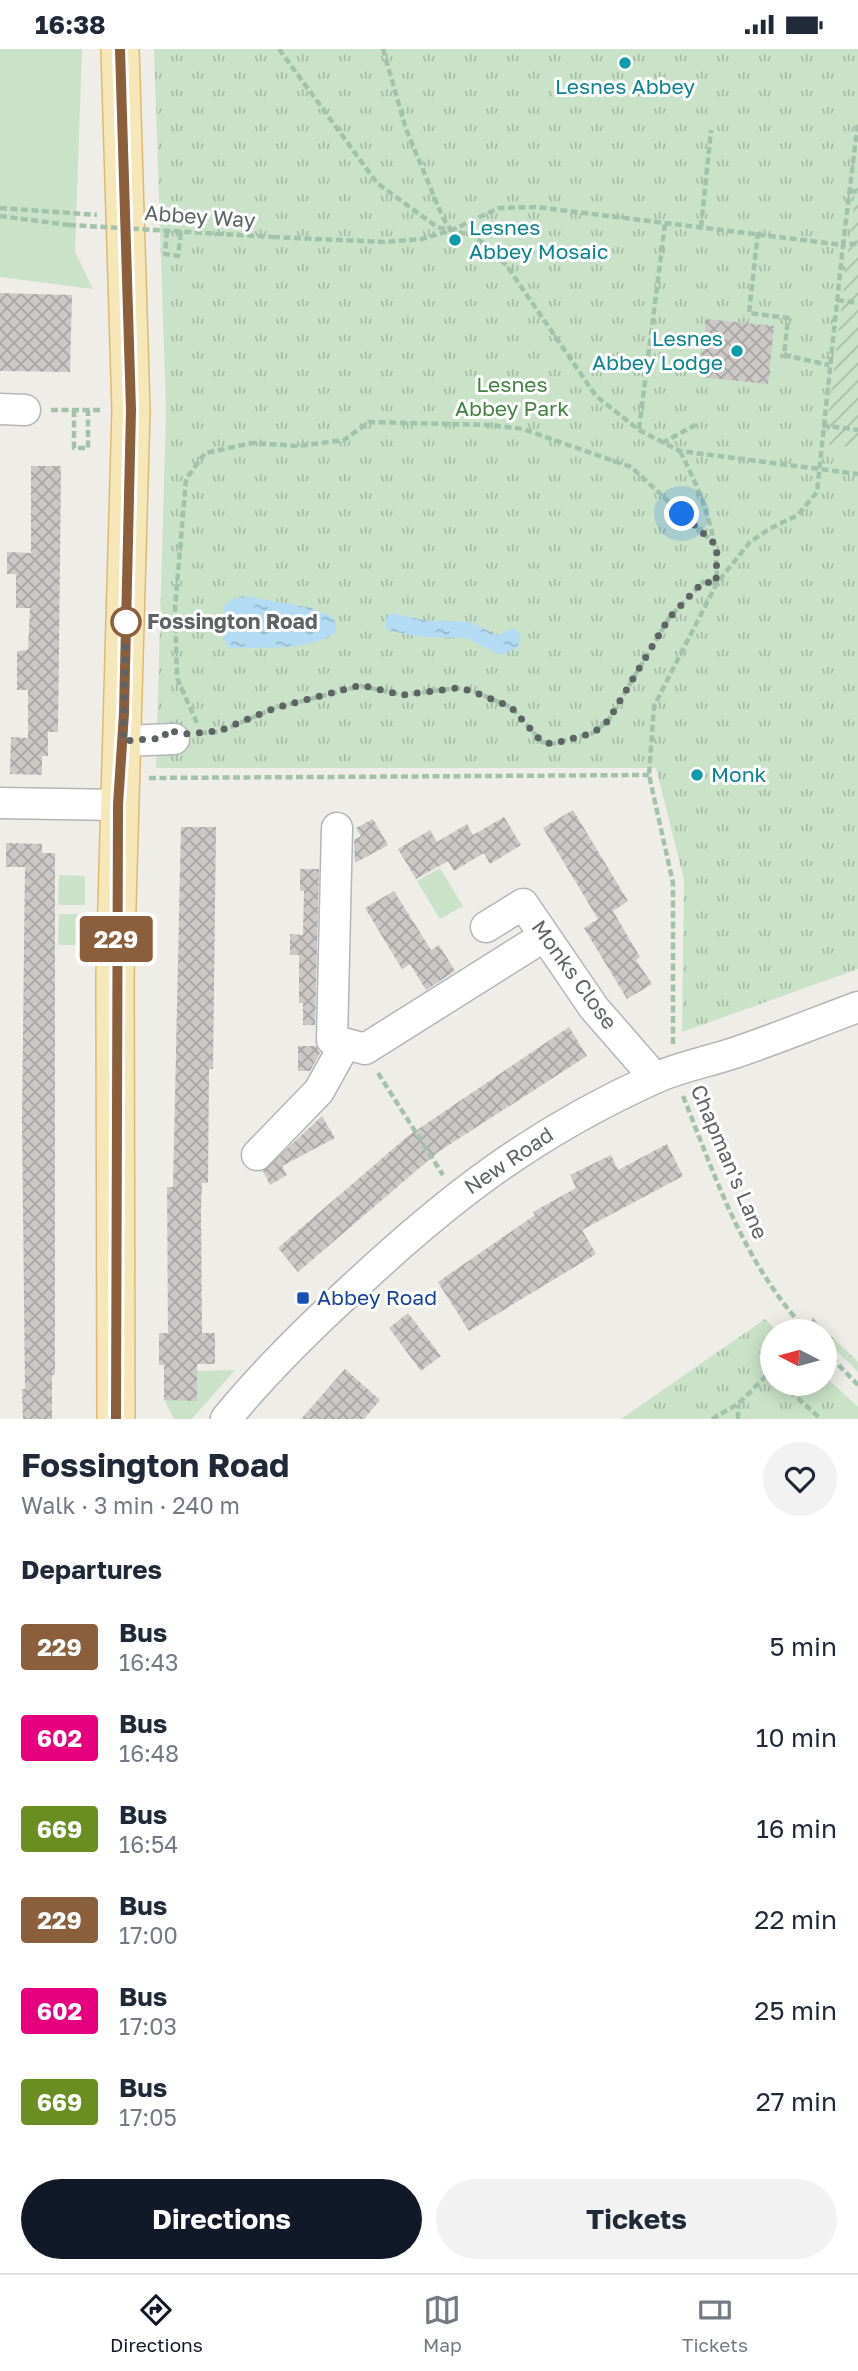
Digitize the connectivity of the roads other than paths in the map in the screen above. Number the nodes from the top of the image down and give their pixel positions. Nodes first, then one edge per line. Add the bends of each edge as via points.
1 (120, 49) edge
2 (180, 737) road end
3 (123, 741) junction
4 (119, 792) junction
5 (0, 803) edge
6 (337, 828) dead end
7 (486, 927) dead end
8 (543, 937) junction
9 (858, 1007) edge
10 (355, 1047) junction
11 (664, 1075) junction
12 (257, 1155) dead end
13 (116, 1419) edge
14 (226, 1419) edge

1 - 3 main road via 131,410
2 - 3 street
3 - 4 main road
4 - 5 street
4 - 13 main road
6 - 10 street via 332,1040
7 - 8 street, Monks Close via 523,904
8 - 10 street
8 - 11 street, Monks Close via 594,1008
9 - 11 street, New Road
10 - 12 street
11 - 14 street, New Road via 574,1118 510,1156 457,1196 303,1334

